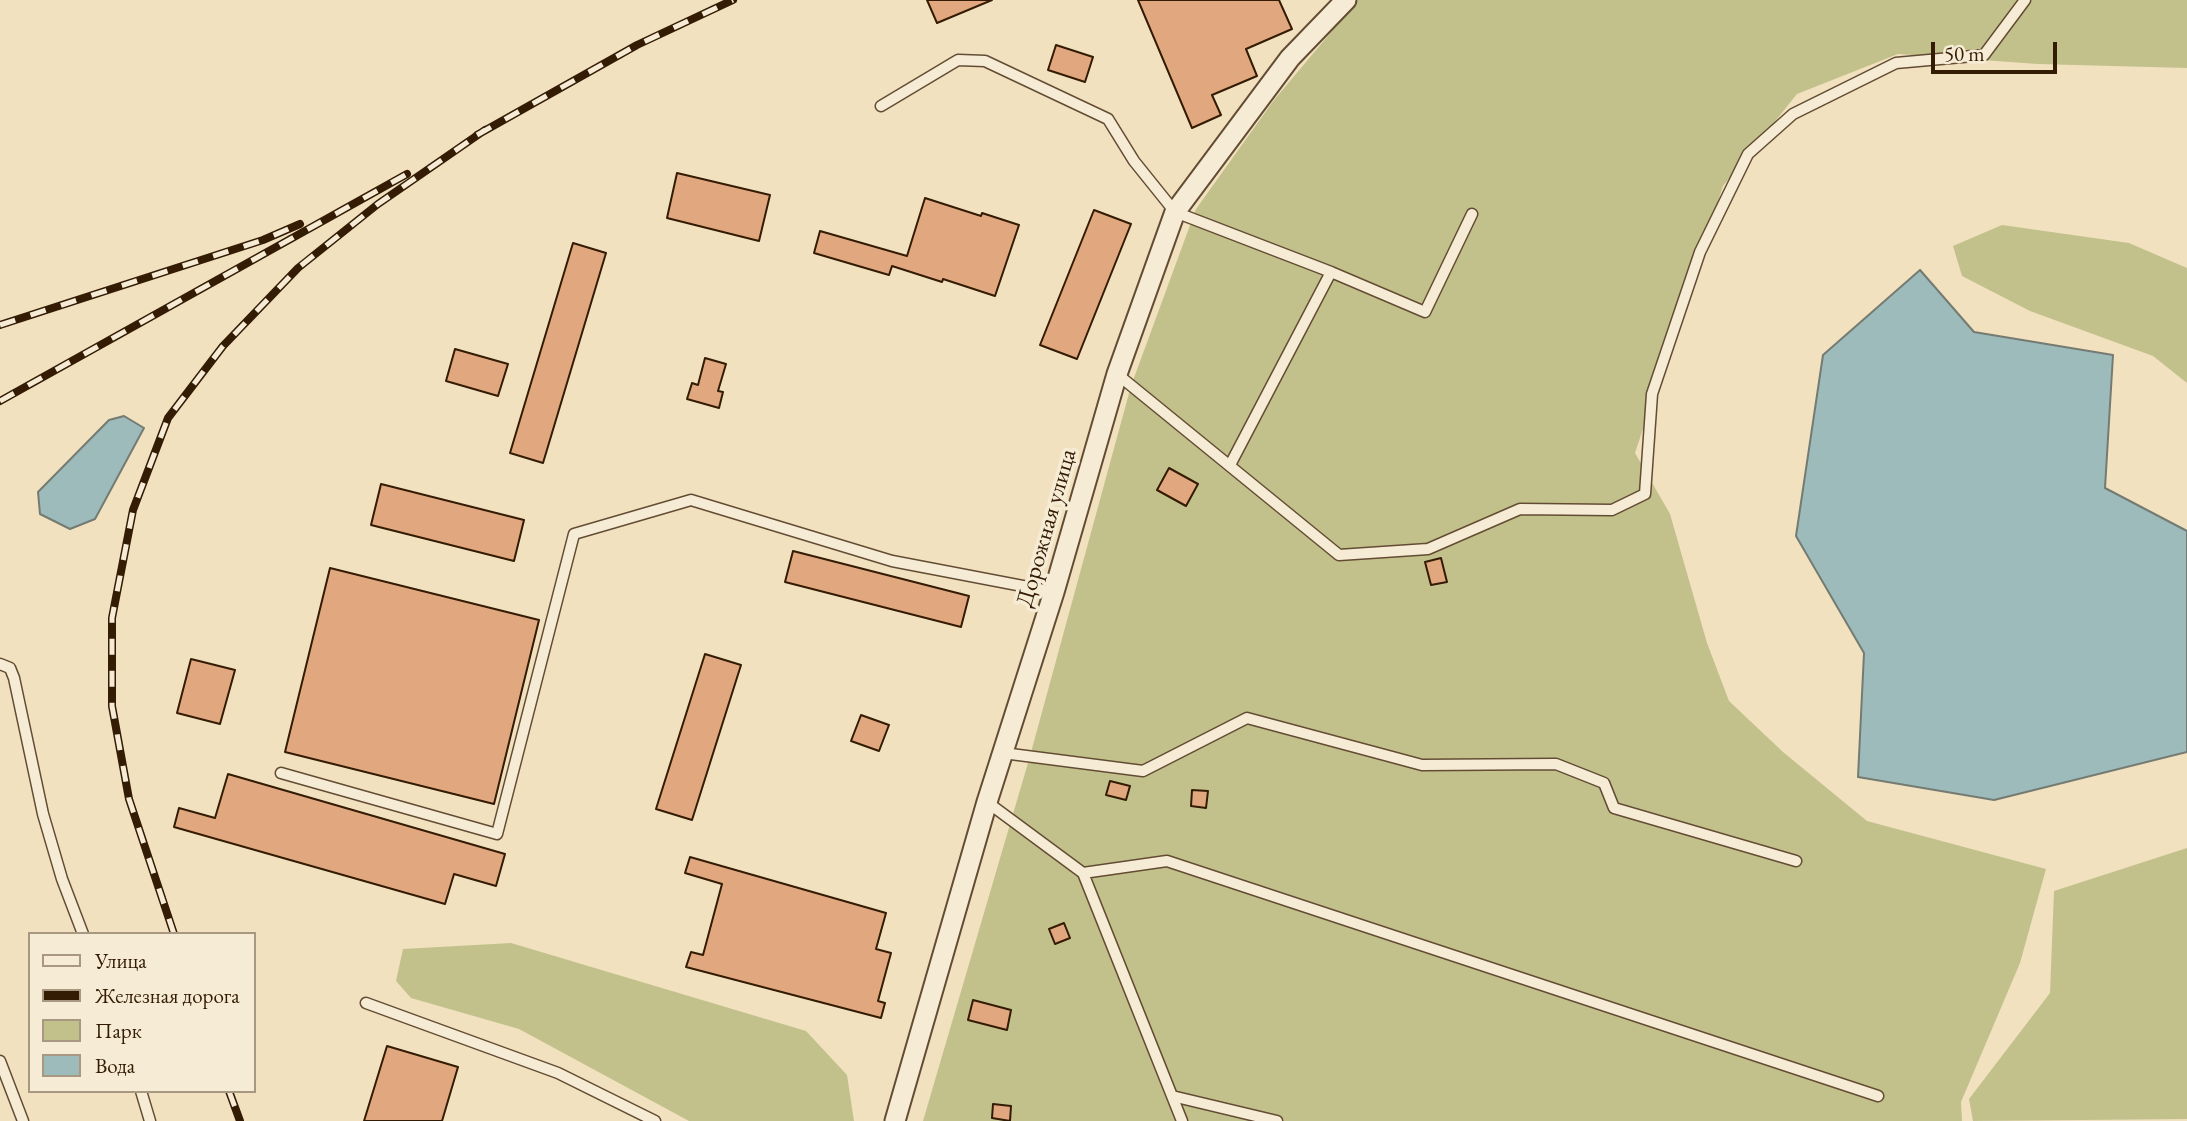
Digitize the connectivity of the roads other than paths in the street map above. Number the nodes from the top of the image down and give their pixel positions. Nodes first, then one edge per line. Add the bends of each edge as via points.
1 (1346, 0) edge
2 (2025, 0) edge
3 (881, 106) dead end
4 (1175, 212) junction
5 (1472, 214) dead end
6 (1331, 272) junction
7 (1117, 374) junction
8 (1230, 465) junction
9 (1054, 592) junction
10 (0, 664) edge
11 (1003, 753) junction
12 (281, 773) dead end
13 (987, 802) junction
14 (1796, 861) dead end
15 (1083, 873) junction
16 (82, 932) edge
17 (366, 1003) dead end
18 (0, 1061) edge
19 (142, 1093) edge
20 (1172, 1096) junction
21 (1878, 1096) dead end
22 (23, 1121) edge
23 (150, 1121) edge
24 (655, 1121) edge
25 (895, 1121) edge
26 (1182, 1121) edge
27 (1277, 1121) edge

1 - 4 street, Дорожная улица via 1290,58
2 - 8 lane via 1984,55 1896,63 1793,114 1748,154 1700,252 1652,394 1645,494 1612,510 1520,509 1428,549 1339,555
3 - 4 lane via 958,60 985,61 1108,118 1134,161
4 - 6 lane
4 - 7 street, Дорожная улица
5 - 6 lane via 1425,312
6 - 8 lane
7 - 8 lane
7 - 9 street, Дорожная улица
9 - 11 street, Дорожная улица
9 - 12 lane via 892,561 691,500 574,534 497,834
10 - 16 lane via 10,668 14,678 43,814
11 - 13 street, Дорожная улица
11 - 14 lane via 1143,771 1247,718 1422,765 1556,764 1604,783 1614,808
13 - 15 lane
13 - 25 street, Дорожная улица
15 - 20 lane
15 - 21 lane via 1167,861
17 - 24 lane via 558,1073
18 - 22 lane
19 - 23 lane
20 - 26 lane
20 - 27 lane

